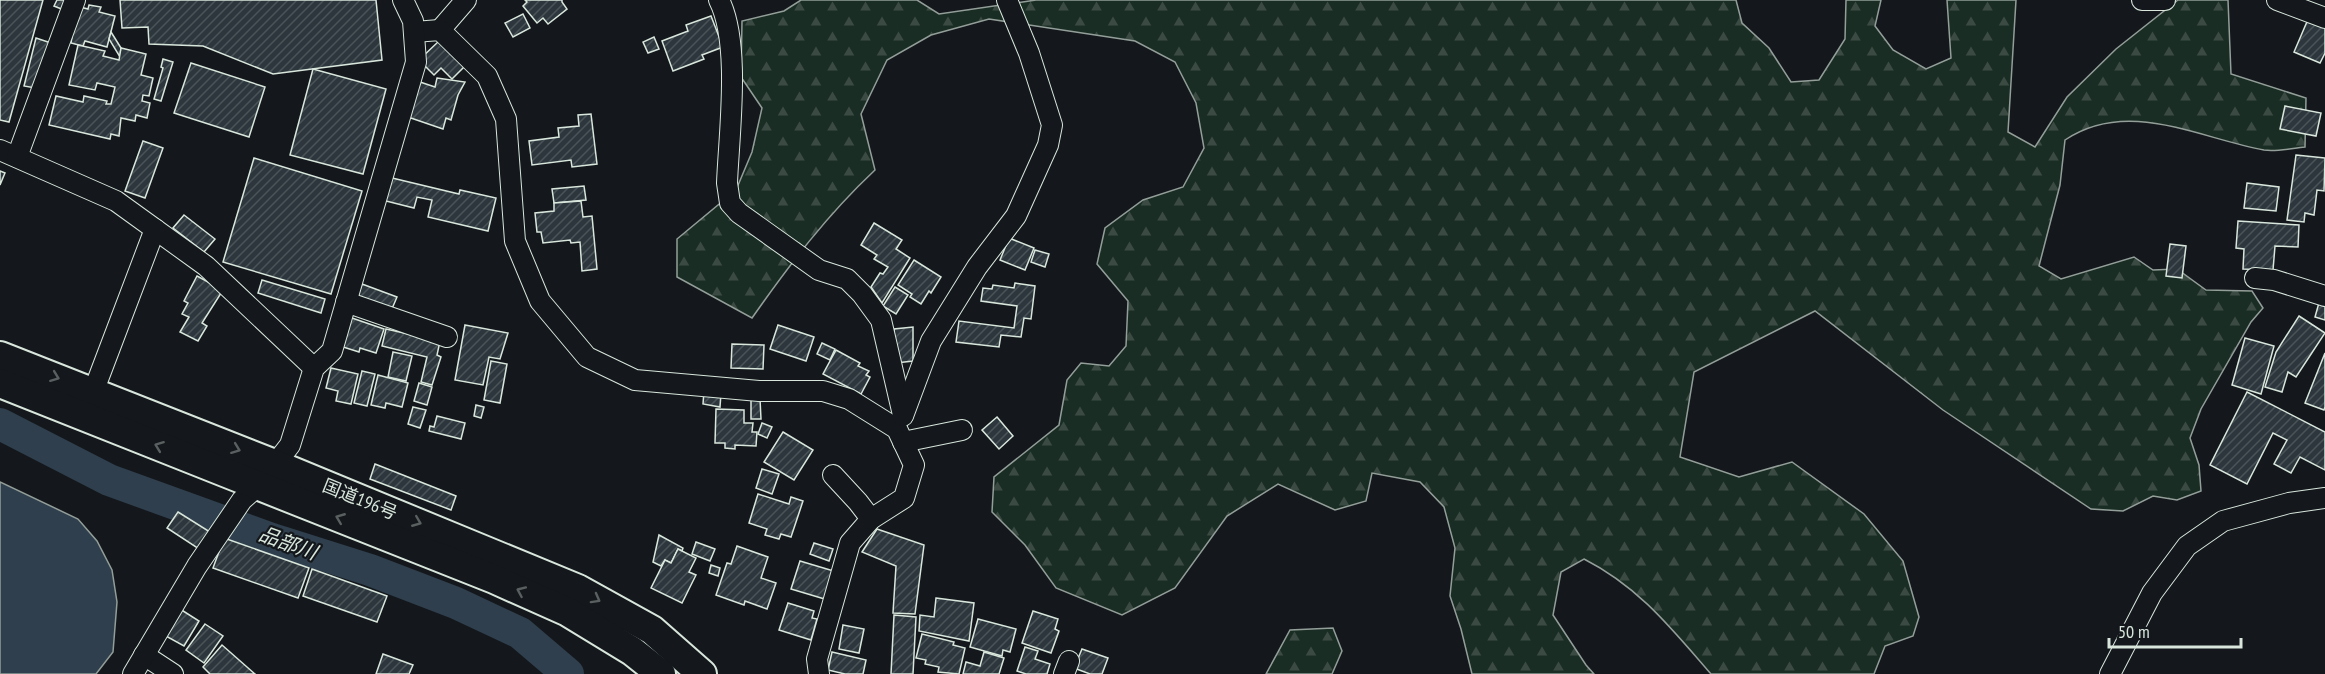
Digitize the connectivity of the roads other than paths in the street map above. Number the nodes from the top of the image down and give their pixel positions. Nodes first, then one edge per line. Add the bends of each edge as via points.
1 (75, 0) edge
2 (403, 0) edge
3 (466, 0) edge
4 (719, 0) edge
5 (1007, 0) edge
6 (2142, 0) edge
7 (2164, 0) edge
8 (2277, 0) edge
9 (2325, 18) edge
10 (440, 30) junction
11 (414, 32) junction
12 (8, 153) edge
13 (155, 229) junction
14 (2255, 278) dead end
15 (2325, 296) edge
16 (346, 302) junction
17 (447, 337) dead end
18 (0, 356) edge
19 (314, 368) junction
20 (0, 383) edge
21 (88, 404) junction
22 (901, 429) junction
23 (962, 430) dead end
24 (268, 475) junction
25 (833, 475) dead end
26 (2325, 498) edge
27 (871, 519) junction
28 (144, 655) junction
29 (133, 674) edge
30 (172, 674) edge
31 (661, 674) edge
32 (702, 674) edge
33 (819, 674) edge
34 (2110, 674) edge

1 - 12 street
2 - 11 street
3 - 10 street
4 - 22 street via 728,25 732,55 727,183 730,203 819,270 847,279 862,294 881,320
5 - 22 street via 1052,124 1048,145 1016,216 977,267 931,341
6 - 7 street
8 - 9 street
10 - 11 street
10 - 22 street via 487,76 506,119 515,241 540,302 587,357 635,380 759,391 822,391 849,399
11 - 16 street via 416,62
12 - 13 street via 116,201
13 - 19 street via 206,266
13 - 21 street
14 - 15 street
16 - 17 street
16 - 19 street via 332,351
18 -> 21 highway, 国道196号
19 - 24 street via 290,446
20 - 21 highway, 国道196号
21 - 24 highway, 国道196号
22 - 23 street
22 - 27 street via 914,465 903,498
24 - 28 street via 242,500
31 -> 24 highway, 国道196号 via 632,651 568,612
24 -> 32 highway, 国道196号 via 578,589 652,630
25 - 27 street
26 - 34 street via 2289,502 2223,521 2187,546 2152,593
27 - 33 street via 850,543 817,659
28 - 29 street
28 - 30 street

